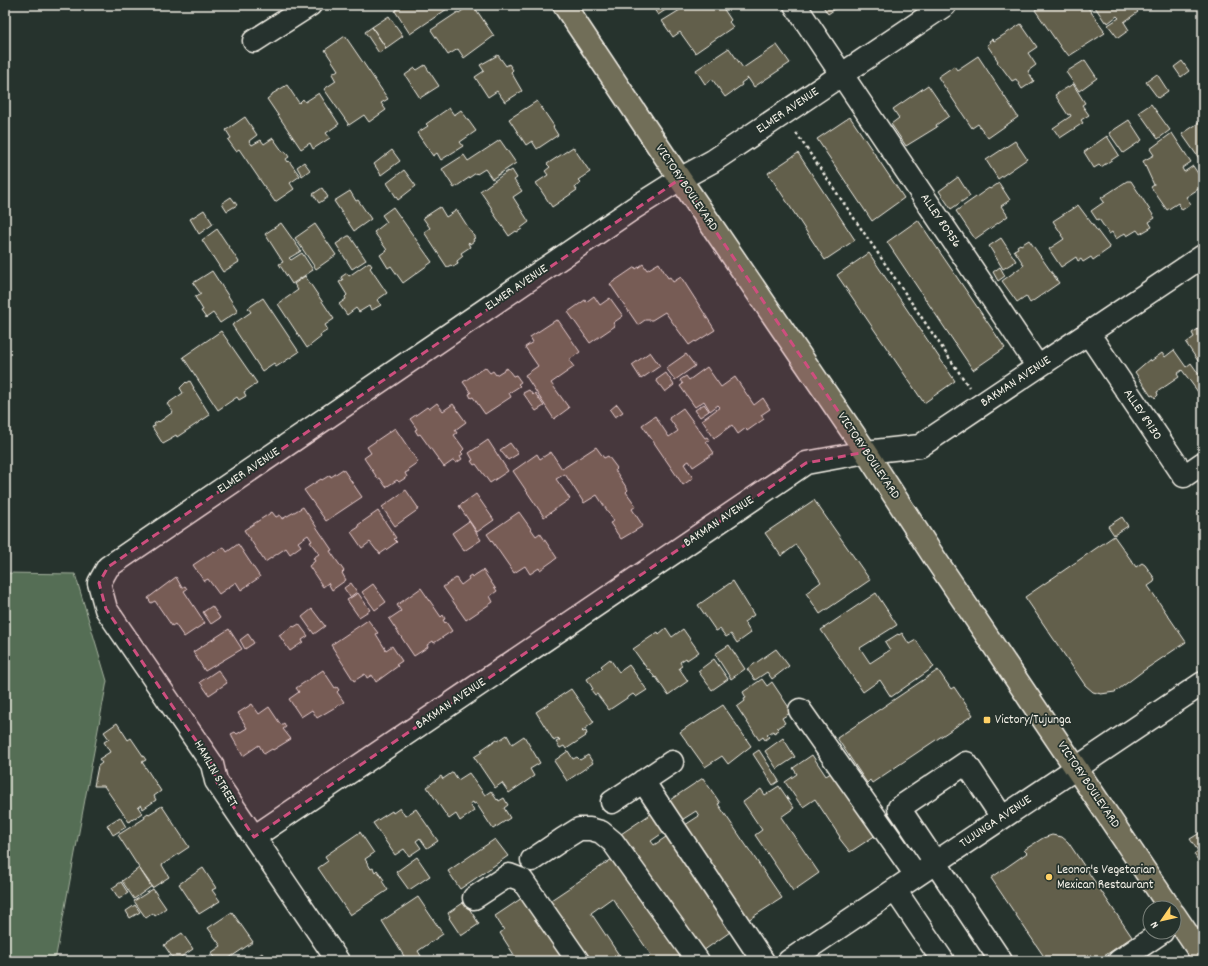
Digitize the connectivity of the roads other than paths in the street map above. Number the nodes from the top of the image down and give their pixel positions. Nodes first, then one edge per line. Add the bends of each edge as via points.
1 (310, 5) edge
2 (564, 5) edge
3 (794, 5) edge
4 (945, 5) edge
5 (254, 41) dead end
6 (842, 75) junction
7 (680, 179) junction
8 (1203, 256) edge
9 (1088, 334) junction
10 (1038, 367) junction
11 (866, 452) junction
12 (1203, 463) edge
13 (99, 583) joint
14 (1203, 683) edge
15 (800, 710) dead end
16 (672, 762) dead end
17 (1076, 768) junction
18 (643, 781) junction
19 (612, 802) dead end
20 (1002, 817) junction
21 (254, 837) junction
22 (532, 860) dead end
23 (935, 863) junction
24 (916, 875) junction
25 (895, 890) junction
26 (474, 898) dead end
27 (1159, 900) edge
28 (1182, 932) edge
29 (1146, 940) edge
30 (1203, 957) edge
31 (338, 961) edge
32 (578, 961) edge
33 (698, 961) edge
34 (763, 961) edge
35 (788, 961) edge
36 (943, 961) edge
37 (1001, 961) edge
38 (1119, 961) edge

1 - 5 street
2 - 7 main road, VICTORY BOULEVARD
3 - 6 street, ALLEY 80956
4 - 6 street, ELMER AVENUE
6 - 7 street, ELMER AVENUE via 713,161
6 - 10 street, ALLEY 80956
7 - 11 main road, VICTORY BOULEVARD
7 - 13 street, ELMER AVENUE via 108,568
8 - 9 street, BAKMAN AVENUE
9 - 10 street, BAKMAN AVENUE
9 - 12 street, ALLEY 89130 via 1184,476
10 - 11 street, BAKMAN AVENUE via 920,446
11 - 17 main road, VICTORY BOULEVARD via 938,564
11 - 21 street, BAKMAN AVENUE via 806,463
13 - 21 street, HAMLIN STREET via 106,609 212,764 216,781
14 - 17 street, TUJUNGA AVENUE
15 - 24 street
16 - 18 street
17 - 20 street, TUJUNGA AVENUE
17 - 27 main road, VICTORY BOULEVARD
18 - 19 street
18 - 34 street
20 - 23 street, TUJUNGA AVENUE
20 - 23 street via 966,763 899,808
21 - 31 street, HAMLIN STREET
22 - 33 street via 579,829 601,832 628,861
23 - 24 street, TUJUNGA AVENUE
23 - 37 street
24 - 25 street, TUJUNGA AVENUE
25 - 35 street, TUJUNGA AVENUE
25 - 36 street
26 - 32 street via 509,875 522,880
28 - 30 main road, VICTORY BOULEVARD
29 - 38 street

